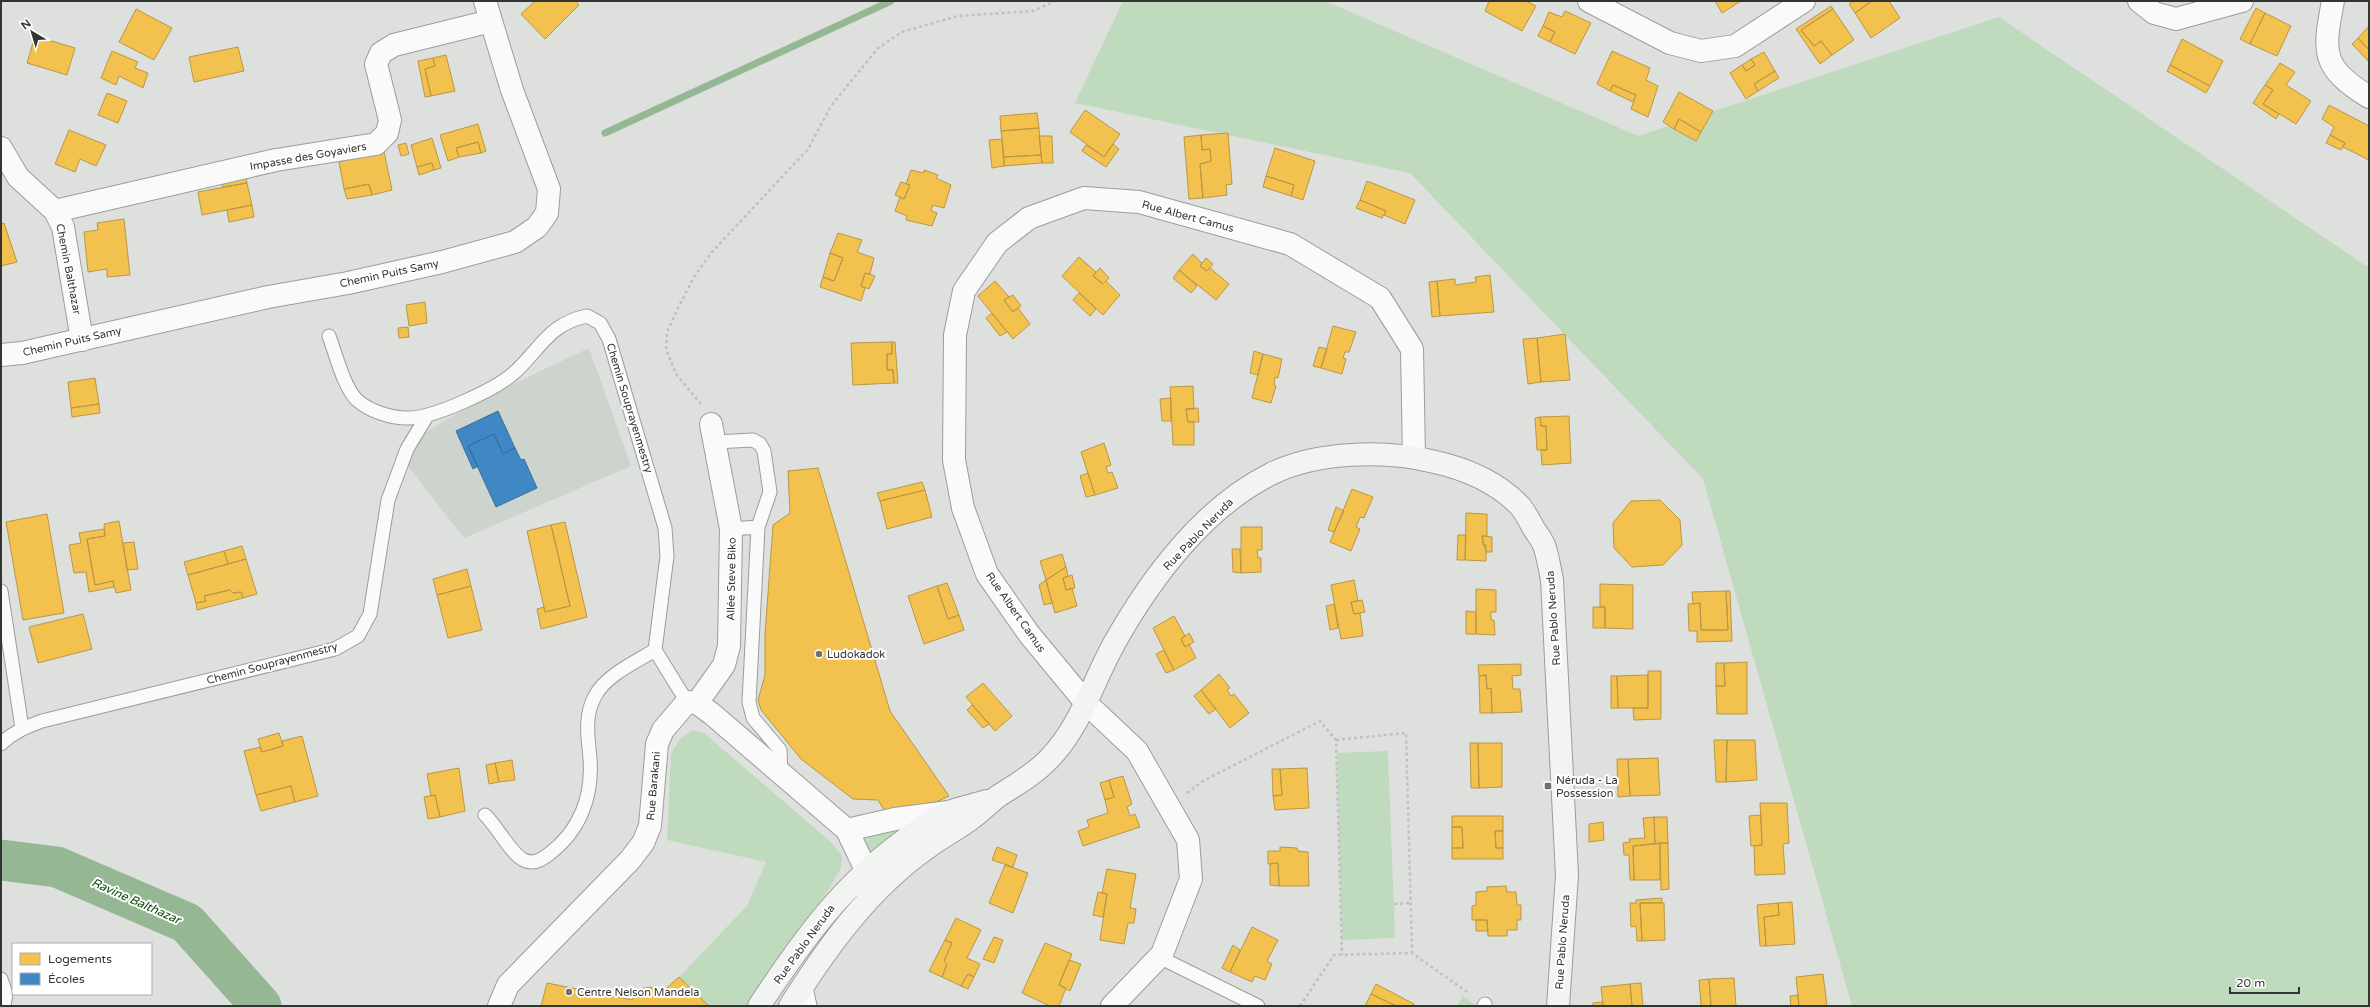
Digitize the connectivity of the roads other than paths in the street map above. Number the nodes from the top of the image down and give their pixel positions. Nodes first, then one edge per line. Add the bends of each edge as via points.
1 (485, 1) edge
2 (1589, 1) edge
3 (2139, 1) edge
4 (2242, 1) edge
5 (2333, 1) edge
6 (1799, 2) edge
7 (491, 22) junction
8 (2369, 97) edge
9 (1, 148) edge
10 (55, 211) junction
11 (329, 336) dead end
12 (82, 340) junction
13 (1, 355) edge
14 (427, 416) junction
15 (713, 433) joint
16 (1414, 457) junction
17 (758, 527) junction
18 (731, 529) junction
19 (1, 591) edge
20 (658, 655) junction
21 (692, 702) junction
22 (1086, 703) junction
23 (22, 728) junction
24 (1, 744) edge
25 (781, 773) junction
26 (994, 800) junction
27 (949, 812) junction
28 (485, 815) dead end
29 (847, 830) junction
30 (866, 870) junction
31 (866, 902) junction
32 (1159, 957) junction
33 (1, 979) edge
34 (805, 982) junction
35 (4, 1006) edge
36 (499, 1006) edge
37 (759, 1006) edge
38 (790, 1006) edge
39 (810, 1006) edge
40 (1112, 1006) edge
41 (1258, 1006) edge
42 (1558, 1006) edge

1 - 7 street, Chemin Puits Samy
2 - 6 street via 1670,43 1701,51 1735,46
3 - 4 street via 2154,14 2176,19
5 - 8 street via 2327,36 2328,56 2336,71 2349,85
7 - 10 street, Impasse des Goyaviers via 394,46 381,53 376,64 390,120 387,133 376,144 276,160
7 - 12 street, Chemin Puits Samy via 512,90 549,189 547,212 537,227 515,242 442,262 260,298
9 - 10 street, Chemin Balthazar via 18,177
10 - 12 street, Chemin Balthazar via 63,227
11 - 14 lane via 356,400 381,414 407,418
12 - 13 street, Chemin Puits Samy
14 - 20 lane, Chemin Souprayenmestry via 483,393 502,382 515,372 551,332 572,318 587,316 600,323 609,339 664,528 668,556
14 - 23 lane, Chemin Souprayenmestry via 407,449 388,500 370,614 358,636 335,649
15 - 17 lane via 753,440 760,444 764,451 770,492
15 - 18 street, Allée Steve Biko
16 - 22 main road, Rue Pablo Neruda via 1386,454 1351,455 1305,462 1273,473 1241,491 1167,563 1139,599 1113,645
16 - 22 street, Rue Albert Camus via 1412,349 1380,298 1290,244 1139,202 1084,198 1029,218 997,243 964,291 955,335 954,460 963,508 987,574 1029,634
16 - 42 main road, Rue Pablo Neruda via 1457,467 1503,492 1521,508 1544,546 1552,580 1567,875
17 - 18 lane
17 - 25 lane via 749,702 753,718 780,750
18 - 21 street, Allée Steve Biko via 729,646 724,665
19 - 23 lane
20 - 21 lane via 673,680
20 - 28 lane via 607,682 596,694 589,709 589,786 584,809 574,830 558,847 541,860 530,863 520,858
21 - 25 street
21 - 36 street, Rue Barakani via 673,716 657,744 650,826 643,843 630,860 508,985
22 - 26 main road, Rue Pablo Neruda via 1067,737 1049,759 1029,777
22 - 32 street, Rue Albert Camus via 1136,751 1188,840 1191,879
23 - 24 lane, Chemin Souprayenmestry
25 - 29 street
26 - 27 main road, Rue Pablo Neruda
26 - 31 main road, Rue Pablo Neruda via 927,848
27 - 29 street via 895,819
27 - 30 main road, Rue Pablo Neruda
29 - 30 street
30 - 31 street
30 - 37 main road, Rue Pablo Neruda via 834,902 807,936
31 - 34 main road, Rue Pablo Neruda via 839,934
32 - 40 street, Rue Albert Camus
32 - 41 lane
33 - 35 lane via 6,994
34 - 38 main road, Rue Pablo Neruda
34 - 39 lane

